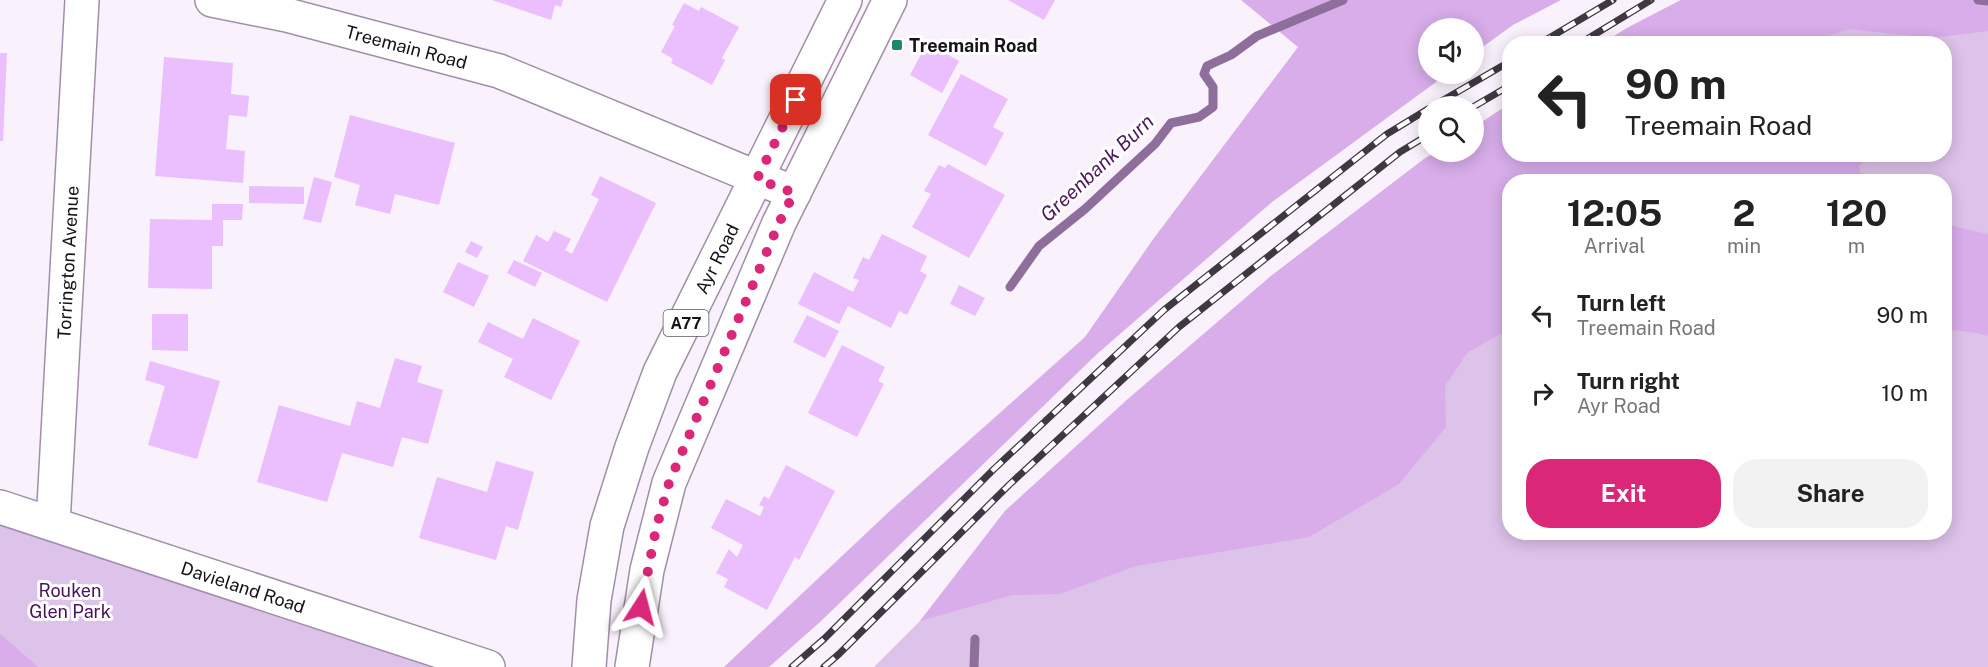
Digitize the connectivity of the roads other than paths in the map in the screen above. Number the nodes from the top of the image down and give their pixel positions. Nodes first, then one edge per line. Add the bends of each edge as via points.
1 (82, 0) edge
2 (212, 0) edge
3 (845, 0) edge
4 (890, 0) edge
5 (757, 179) junction
6 (794, 193) junction
7 (660, 372) junction
8 (707, 392) junction
9 (0, 507) edge
10 (54, 524) junction
11 (488, 667) edge
12 (589, 667) edge
13 (632, 667) edge

1 - 10 street, Torrington Avenue
2 - 5 street, Treemain Road via 287,15 499,71
3 - 5 street, Ayr Road / A77
4 - 6 street, A77
5 - 6 street, Treemain Road
5 - 7 street, Ayr Road / A77
6 - 8 street, A77
7 - 8 street
7 - 12 street, Ayr Road / A77 via 607,526 594,600
8 - 13 street, A77 via 669,483 656,529
9 - 10 street, Davieland Road
10 - 11 street, Davieland Road

